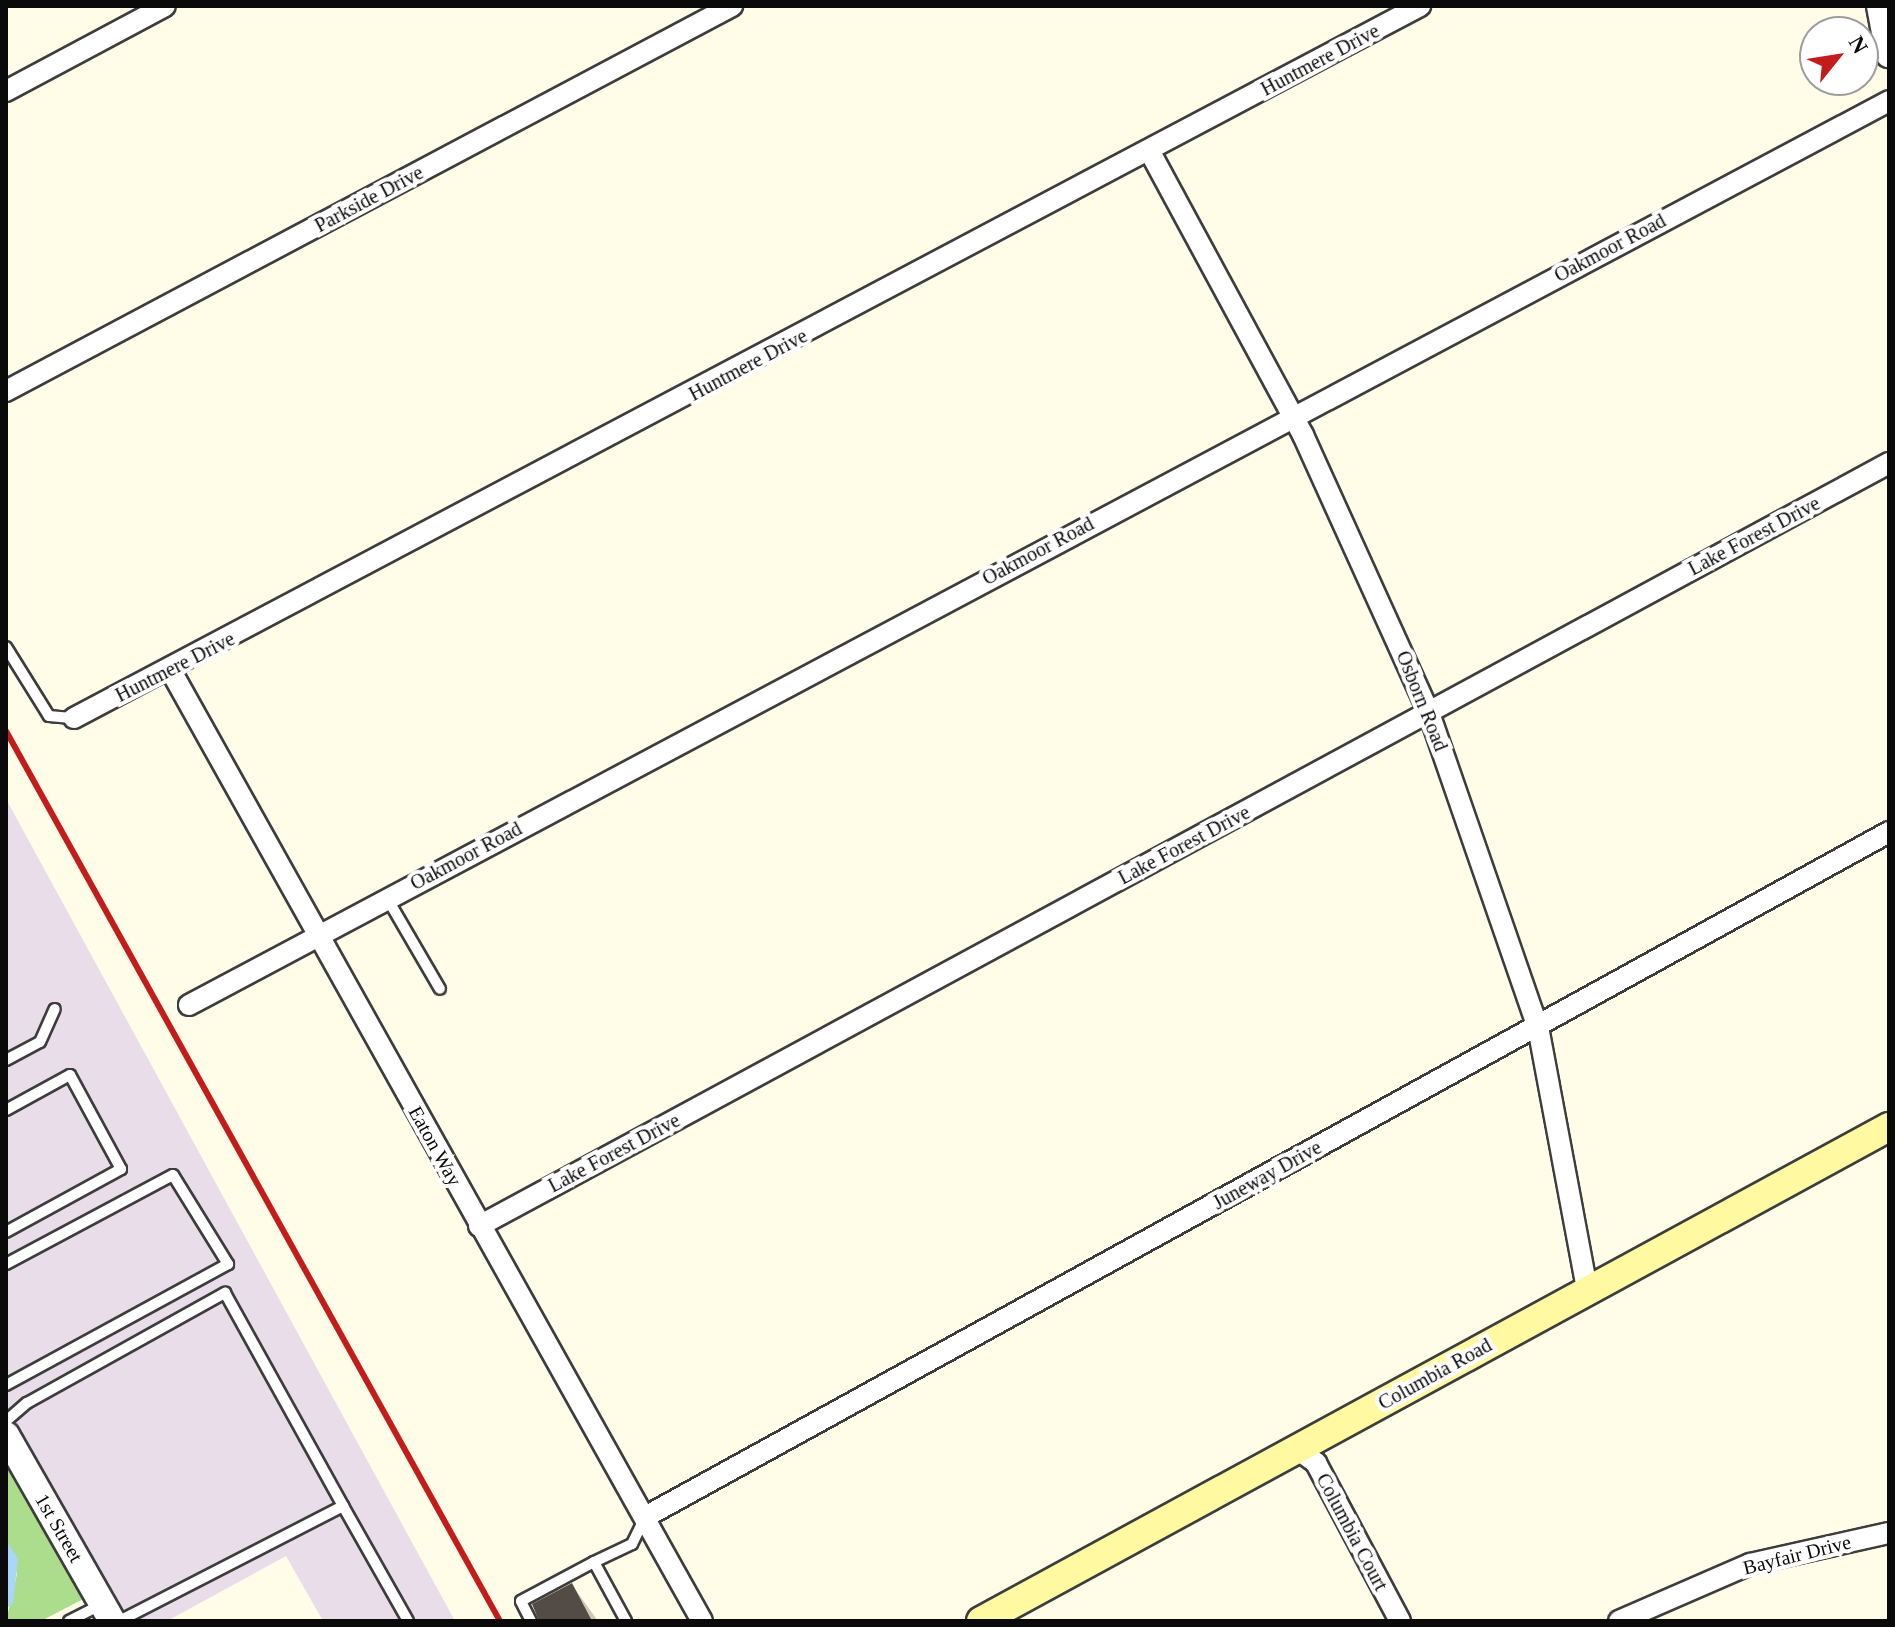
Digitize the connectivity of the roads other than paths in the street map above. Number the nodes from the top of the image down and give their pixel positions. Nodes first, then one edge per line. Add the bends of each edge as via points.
1 (165, 6) edge
2 (732, 6) edge
3 (1420, 6) edge
4 (1880, 6) edge
5 (1889, 54) edge
6 (6, 91) edge
7 (1889, 101) edge
8 (1150, 152) junction
9 (6, 391) edge
10 (1292, 416) junction
11 (1889, 463) edge
12 (6, 647) edge
13 (171, 671) junction
14 (1429, 713) junction
15 (74, 718) joint
16 (1889, 832) edge
17 (387, 898) junction
18 (319, 935) junction
19 (440, 989) dead end
20 (189, 1005) dead end
21 (55, 1009) dead end
22 (1538, 1027) junction
23 (6, 1060) edge
24 (6, 1110) edge
25 (1889, 1127) edge
26 (479, 1226) junction
27 (6, 1232) edge
28 (6, 1264) edge
29 (1587, 1290) junction
30 (6, 1385) edge
31 (6, 1421) edge
32 (6, 1435) edge
33 (1297, 1449) junction
34 (343, 1506) junction
35 (645, 1517) junction
36 (1889, 1533) edge
37 (594, 1562) junction
38 (111, 1615) edge
39 (1647, 1615) edge
40 (700, 1620) edge
41 (69, 1621) edge
42 (408, 1621) edge
43 (531, 1621) edge
44 (626, 1621) edge
45 (981, 1621) edge
46 (1400, 1621) edge
47 (1619, 1621) edge

1 - 6 street
2 - 9 street, Parkside Drive
3 - 8 street, Huntmere Drive
4 - 5 street
7 - 10 street, Oakmoor Road
8 - 10 street, Osborn Road
8 - 13 street, Huntmere Drive
10 - 14 street, Osborn Road
10 - 17 street, Oakmoor Road
11 - 14 street, Lake Forest Drive
12 - 15 lane via 49,716
13 - 15 street, Huntmere Drive
13 - 18 street, Eaton Way
14 - 22 street, Osborn Road
14 - 26 street, Lake Forest Drive
16 - 22 street, Juneway Drive
17 - 18 street, Oakmoor Road
17 - 19 lane
18 - 20 street, Oakmoor Road
18 - 26 street, Eaton Way
21 - 23 lane via 40,1042
22 - 29 street, Osborn Road
22 - 35 street, Juneway Drive
24 - 27 lane via 70,1075 121,1169
25 - 29 main road, Columbia Road
26 - 35 street, Eaton Way
28 - 30 lane via 173,1175 228,1264
29 - 33 main road, Columbia Road
31 - 34 lane via 27,1403 225,1293
32 - 38 street, 1st Street
33 - 45 main road, Columbia Road
33 - 46 street, Columbia Court via 1316,1463
34 - 38 lane
34 - 42 lane
35 - 37 lane via 632,1544
35 - 40 street, Eaton Way
36 - 39 street, Bayfair Drive via 1750,1564
37 - 43 lane via 521,1601
37 - 44 lane
38 - 41 lane
39 - 47 street, Bayfair Drive

